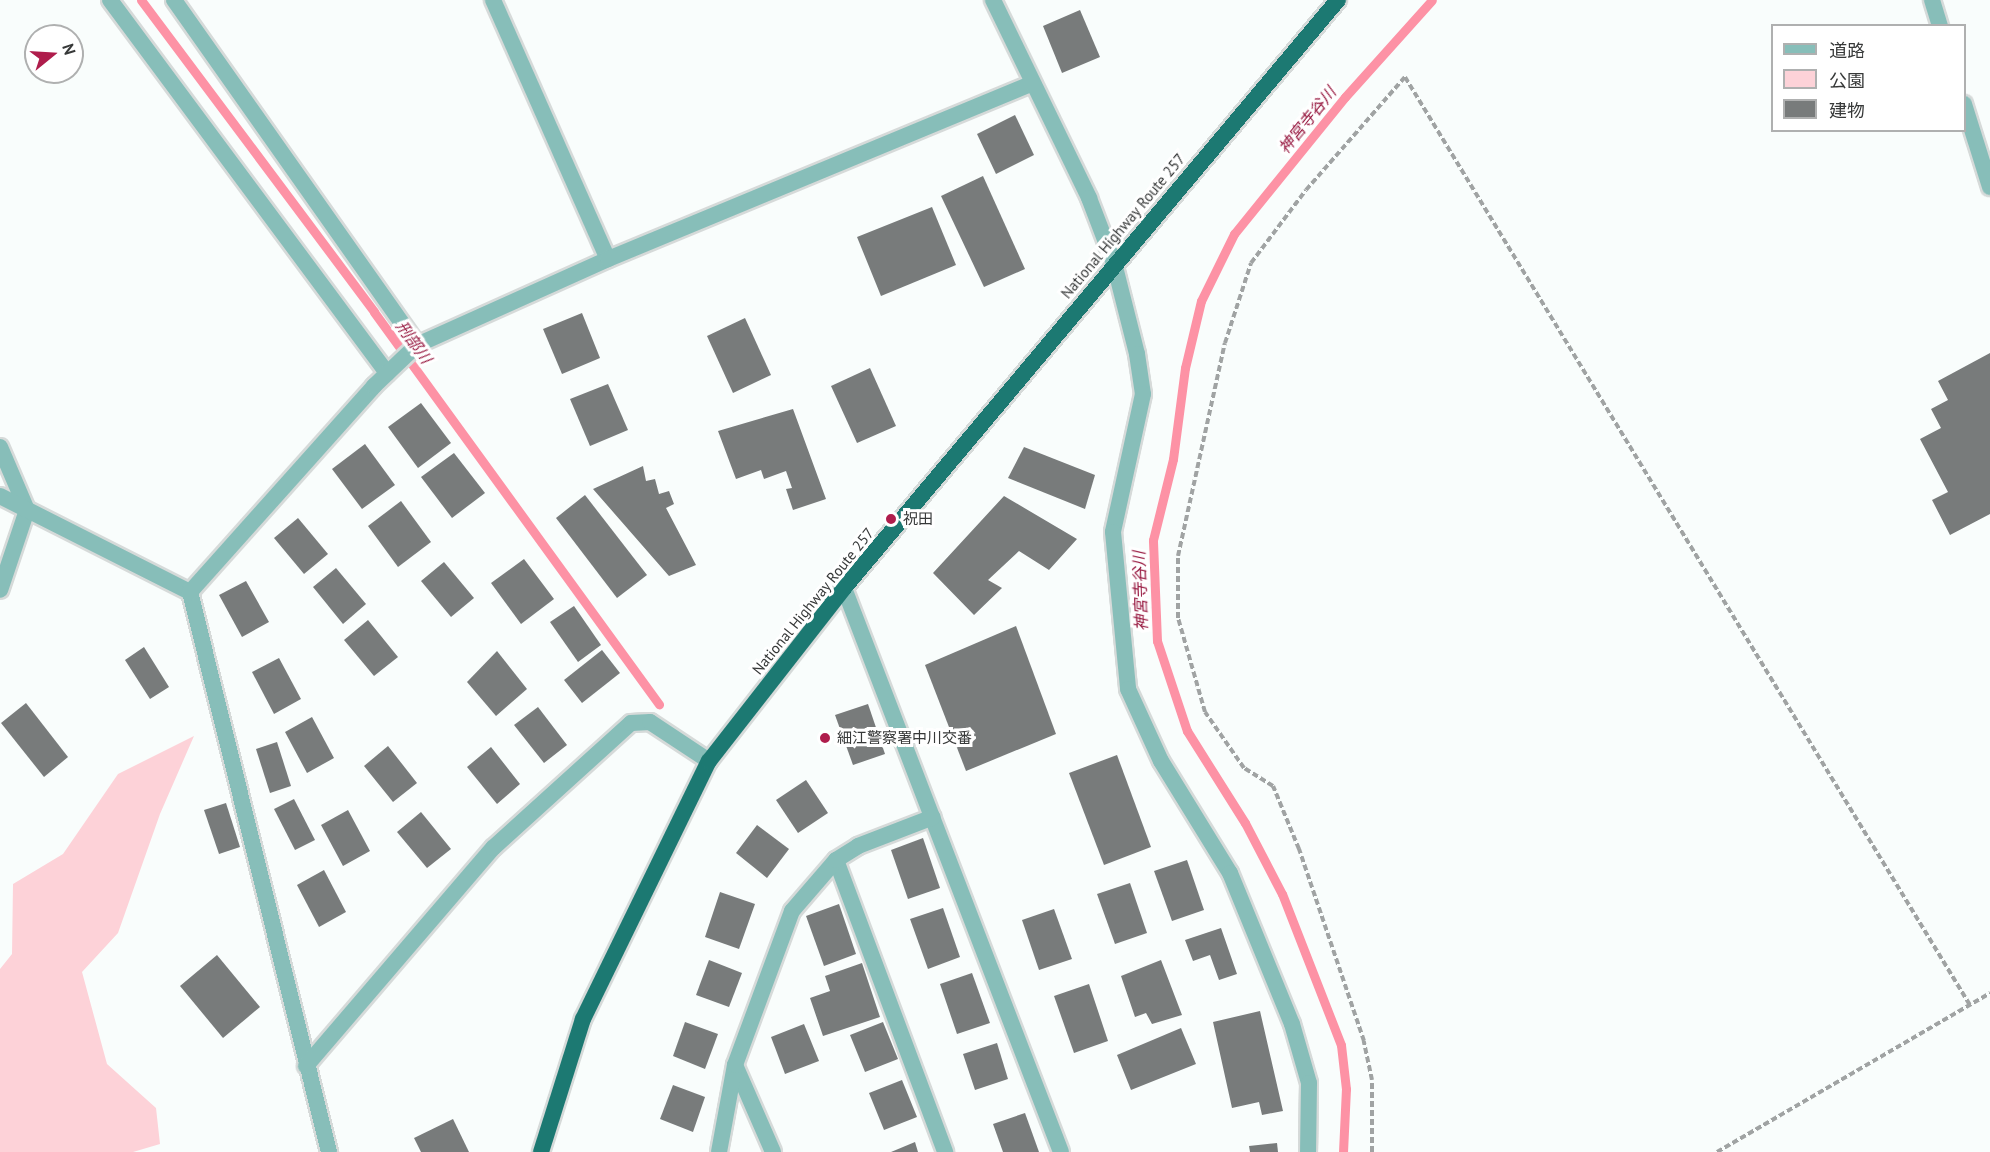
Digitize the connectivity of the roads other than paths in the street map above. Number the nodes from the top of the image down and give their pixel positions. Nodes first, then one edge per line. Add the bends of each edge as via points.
1 (110, 0) edge
2 (174, 0) edge
3 (493, 0) edge
4 (993, 0) edge
5 (1338, 0) edge
6 (1932, 0) edge
7 (1939, 24) edge
8 (1032, 83) junction
9 (1966, 107) edge
10 (1990, 187) edge
11 (608, 259) junction
12 (1114, 263) junction
13 (410, 351) junction
14 (387, 373) junction
15 (0, 447) edge
16 (0, 496) edge
17 (27, 510) junction
18 (844, 588) junction
19 (0, 590) edge
20 (190, 592) junction
21 (709, 761) junction
22 (933, 817) junction
23 (836, 860) junction
24 (735, 1065) junction
25 (306, 1066) junction
26 (329, 1152) edge
27 (541, 1152) edge
28 (718, 1152) edge
29 (773, 1152) edge
30 (945, 1152) edge
31 (1061, 1152) edge
32 (1308, 1152) edge

1 - 14 street
2 - 13 street
3 - 11 street
4 - 8 street
5 - 12 highway, National Highway Route 257
6 - 7 street
8 - 11 street
8 - 12 street via 1089,198
9 - 10 street
11 - 13 street
12 - 18 highway, National Highway Route 257
12 - 32 street via 1143,394 1113,532 1128,690 1161,761 1230,873 1292,1024 1308,1083
13 - 14 street
14 - 20 street
15 - 17 street
16 - 17 street
17 - 19 street
17 - 20 street
18 - 21 highway, National Highway Route 257
18 - 22 street
20 - 25 street
21 - 25 street via 650,722 631,723 493,848
21 - 27 highway, National Highway Route 257 via 583,1019
22 - 23 street via 858,846
22 - 31 street
23 - 24 street via 792,911
23 - 30 street
24 - 28 street
24 - 29 street
25 - 26 street

